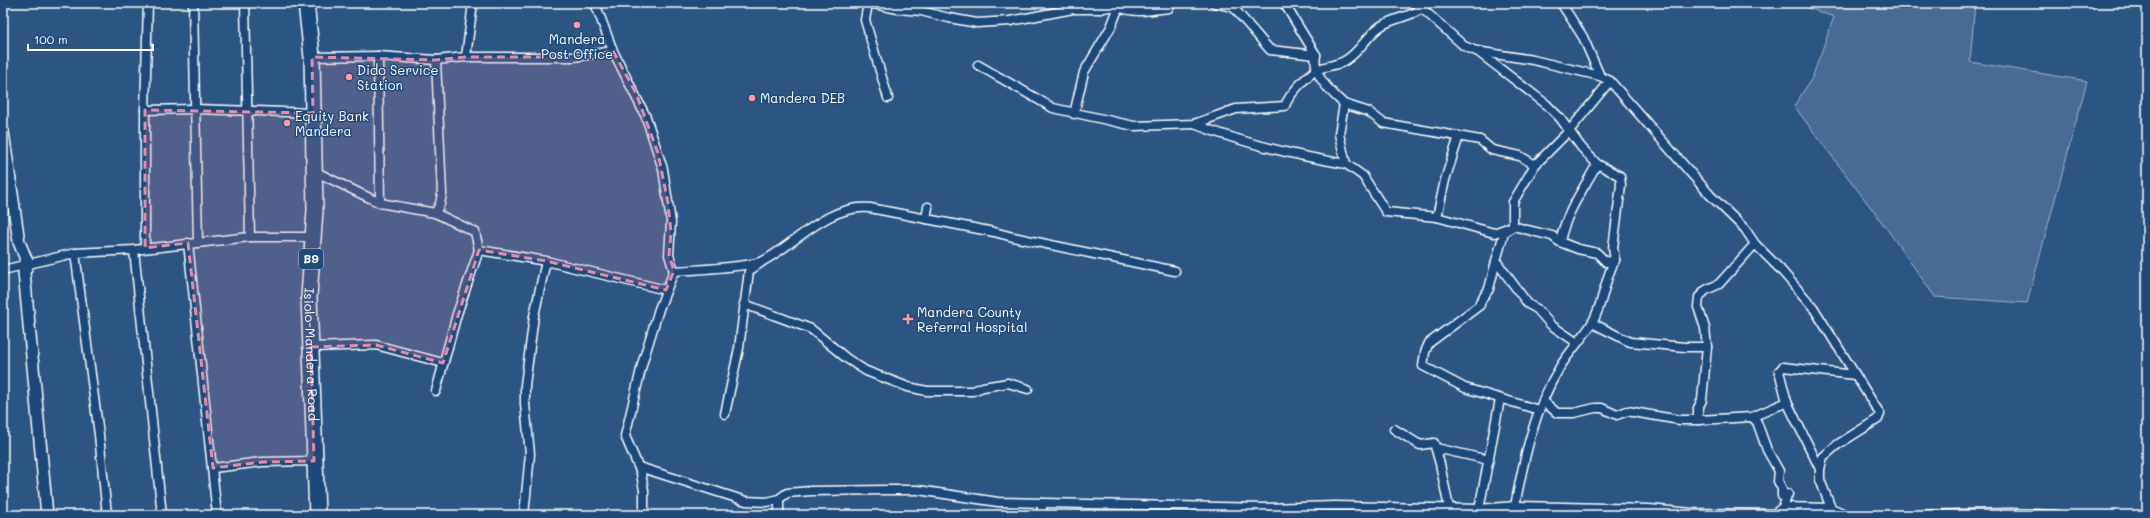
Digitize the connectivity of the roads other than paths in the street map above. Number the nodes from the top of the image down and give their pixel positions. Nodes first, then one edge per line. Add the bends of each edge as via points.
1 (148, 3) edge
2 (193, 3) edge
3 (245, 3) edge
4 (306, 3) edge
5 (473, 3) edge
6 (595, 3) edge
7 (868, 3) edge
8 (1172, 3) edge
9 (1214, 3) edge
10 (1284, 3) edge
11 (1561, 3) edge
12 (1422, 5) edge
13 (1104, 6) edge
14 (1118, 9) junction
15 (613, 51) junction
16 (1476, 51) junction
17 (1316, 54) junction
18 (378, 56) junction
19 (466, 56) junction
20 (312, 57) junction
21 (436, 60) junction
22 (978, 65) dead end
23 (1317, 70) junction
24 (1600, 76) junction
25 (1610, 82) junction
26 (888, 98) dead end
27 (1344, 104) junction
28 (195, 109) junction
29 (145, 110) junction
30 (248, 112) junction
31 (313, 113) junction
32 (1074, 114) junction
33 (1194, 124) junction
34 (1569, 131) junction
35 (3, 132) edge
36 (1459, 136) junction
37 (1346, 164) junction
38 (1598, 164) junction
39 (1536, 165) junction
40 (314, 172) junction
41 (380, 203) junction
42 (928, 207) dead end
43 (435, 213) junction
44 (1437, 217) junction
45 (926, 219) junction
46 (1512, 226) junction
47 (250, 237) junction
48 (312, 237) junction
49 (1560, 242) junction
50 (188, 243) junction
51 (198, 243) junction
52 (1755, 244) junction
53 (145, 248) junction
54 (134, 250) junction
55 (478, 250) junction
56 (75, 253) junction
57 (1615, 260) junction
58 (546, 261) junction
59 (764, 261) junction
60 (1496, 261) junction
61 (28, 264) junction
62 (3, 270) edge
63 (674, 271) junction
64 (1175, 271) dead end
65 (666, 290) junction
66 (744, 304) junction
67 (1592, 324) junction
68 (1576, 342) junction
69 (311, 347) junction
70 (1707, 347) junction
71 (443, 363) junction
72 (1855, 375) junction
73 (1028, 390) dead end
74 (436, 391) dead end
75 (1500, 399) junction
76 (1542, 401) junction
77 (1787, 402) junction
78 (1539, 410) junction
79 (725, 414) dead end
80 (1752, 417) junction
81 (1698, 420) junction
82 (1394, 430) dead end
83 (1436, 448) junction
84 (1489, 460) junction
85 (314, 461) junction
86 (639, 467) junction
87 (213, 468) junction
88 (1820, 468) junction
89 (778, 499) junction
90 (1042, 503) junction
91 (1515, 506) junction
92 (1783, 507) junction
93 (1449, 508) junction
94 (1831, 508) junction
95 (1263, 511) edge
96 (1479, 512) edge
97 (1692, 514) edge
98 (47, 515) edge
99 (107, 515) edge
100 (162, 515) edge
101 (218, 515) edge
102 (317, 515) edge
103 (524, 515) edge
104 (644, 515) edge
105 (779, 515) edge
106 (1042, 515) edge
107 (1847, 515) edge
108 (1918, 515) edge
109 (2056, 515) edge

1 - 29 street
2 - 28 street
3 - 30 street
4 - 20 highway, Isiolo-Mandera Road / B9
5 - 19 street
6 - 15 street
7 - 13 street via 977,23 1010,21
7 - 26 street via 865,20
8 - 14 street via 1169,8 1158,10
9 - 17 street via 1233,7 1270,50
10 - 17 street
11 - 24 street via 1583,37
12 - 16 street via 1464,46
12 - 23 street via 1382,26 1345,61
13 - 14 street
14 - 32 street via 1111,27 1084,72
15 - 19 street via 574,56
15 - 63 street via 646,117 660,158 672,233 669,255
16 - 24 street via 1534,60
16 - 34 street via 1546,104
17 - 23 street via 1314,64
18 - 20 street
18 - 21 street
18 - 41 street
19 - 21 street
20 - 31 highway, Isiolo-Mandera Road / B9
21 - 43 street via 442,194
22 - 32 street via 1041,102
23 - 27 street via 1325,86
23 - 33 street via 1300,84 1285,106 1236,109
24 - 25 street
25 - 34 street
25 - 52 street via 1710,195 1745,229
27 - 36 street via 1369,112 1383,123
27 - 37 street via 1339,134
28 - 29 street
28 - 30 street
28 - 51 street
29 - 53 street
30 - 31 street
30 - 47 street
31 - 40 highway, Isiolo-Mandera Road / B9
32 - 33 street via 1134,126
33 - 37 street via 1236,140 1276,151
34 - 38 street via 1580,147
34 - 39 street
35 - 61 main road via 19,242
36 - 39 street via 1480,140 1492,150 1520,156
36 - 44 street
37 - 44 street via 1362,176 1386,212
38 - 49 street via 1573,208
38 - 57 street via 1620,176 1621,194 1613,248
39 - 46 street via 1513,202
40 - 41 street
40 - 48 highway, Isiolo-Mandera Road / B9 via 315,210
41 - 43 street
42 - 45 street
43 - 55 street via 475,232
44 - 46 street via 1494,233
45 - 59 street via 857,207 812,226
45 - 64 street
46 - 49 street via 1552,236
46 - 60 street via 1504,233
47 - 48 street
47 - 51 street
48 - 69 highway, Isiolo-Mandera Road / B9 via 309,297
49 - 57 street via 1578,250 1597,253 1606,262
50 - 51 street
50 - 53 street
50 - 87 street
52 - 70 street via 1719,284 1706,290 1699,297 1698,307 1705,328
52 - 72 street via 1813,307
53 - 54 street
54 - 56 street
54 - 100 street
55 - 58 street
55 - 71 street
56 - 61 street
56 - 99 street
57 - 67 street via 1609,270
58 - 65 street
58 - 103 street via 534,316 525,385 530,454
59 - 63 street
59 - 66 street via 749,271
60 - 68 street via 1528,304 1537,309 1551,325
60 - 75 street via 1489,289 1480,305 1429,343 1423,366 1454,384
61 - 62 street
61 - 98 main road via 24,272
63 - 65 street
65 - 86 street via 643,361 625,436
66 - 73 street via 811,329 866,371 901,385 927,391 960,391 1008,383
66 - 79 street via 734,376
67 - 68 street
67 - 70 street via 1630,342 1685,348
68 - 76 street
69 - 71 street via 376,346
69 - 85 highway, Isiolo-Mandera Road / B9
70 - 81 street
71 - 74 street
72 - 77 street via 1783,367 1779,371
72 - 88 street via 1880,414 1878,419 1837,444 1823,457
75 - 78 street
75 - 84 street
76 - 78 street
76 - 81 street via 1557,413 1602,408 1617,415 1627,411 1680,420
77 - 80 street
77 - 88 street
78 - 91 street via 1525,457
80 - 81 street
80 - 92 street via 1757,422 1778,471 1782,496 1788,494
82 - 83 street via 1420,445 1434,443
83 - 84 street
83 - 93 street
84 - 96 street
85 - 87 street via 262,462
85 - 102 highway, Isiolo-Mandera Road / B9
86 - 89 street via 746,501 767,502
86 - 104 street via 644,491
87 - 101 street
88 - 94 street via 1820,480
89 - 90 street via 787,493 811,491 918,490 998,502
89 - 105 street
90 - 95 street
90 - 106 street
91 - 96 street
91 - 97 street via 1649,509
92 - 94 street
92 - 97 street via 1774,514
93 - 95 street via 1342,506
93 - 96 street
94 - 107 street
108 - 109 street

